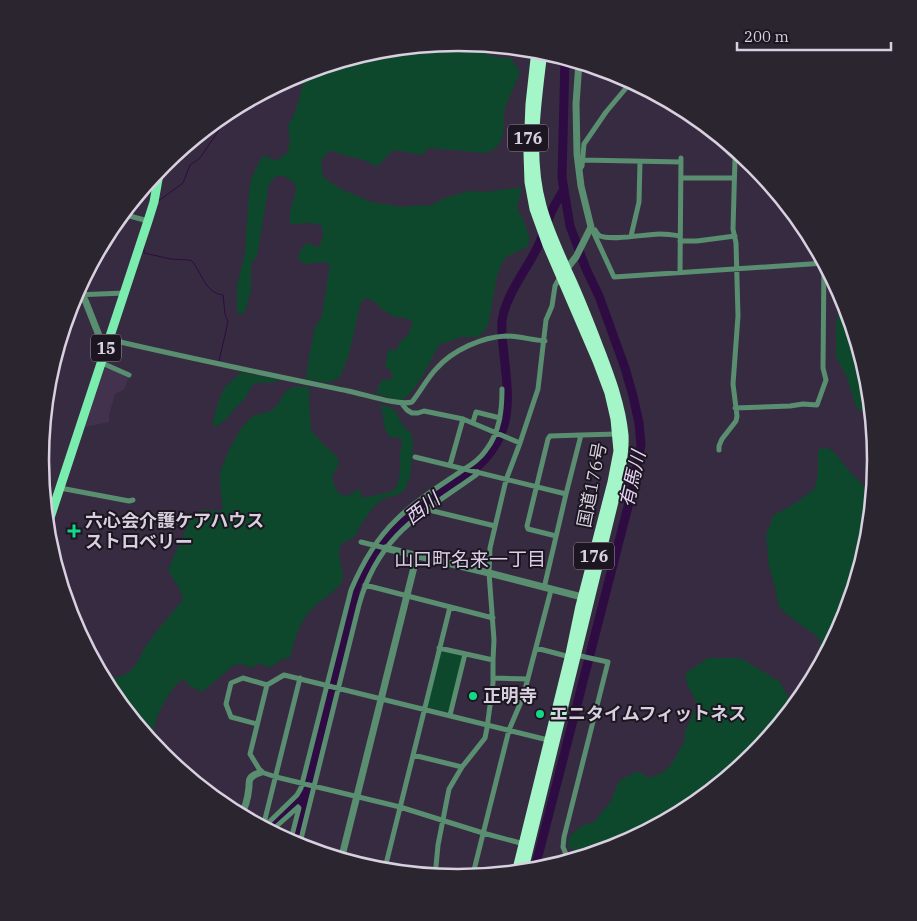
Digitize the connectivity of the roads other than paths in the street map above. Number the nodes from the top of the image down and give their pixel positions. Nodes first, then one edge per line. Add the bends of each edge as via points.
1 (535, 58) edge
2 (542, 60) edge
3 (579, 69) edge
4 (627, 87) edge
5 (735, 158) edge
6 (583, 160) junction
7 (640, 162) junction
8 (579, 170) junction
9 (681, 178) junction
10 (734, 178) junction
11 (157, 183) edge
12 (129, 217) edge
13 (148, 221) junction
14 (589, 227) junction
15 (631, 236) junction
16 (735, 236) junction
17 (680, 239) junction
18 (817, 263) edge
19 (737, 269) junction
20 (564, 272) junction
21 (680, 273) junction
22 (824, 275) edge
23 (84, 294) edge
24 (124, 294) junction
25 (82, 298) edge
26 (108, 342) junction
27 (545, 342) junction
28 (102, 363) junction
29 (130, 375) dead end
30 (502, 389) dead end
31 (402, 404) junction
32 (735, 408) junction
33 (500, 418) junction
34 (463, 419) junction
35 (473, 422) junction
36 (496, 432) junction
37 (617, 434) junction
38 (582, 435) junction
39 (520, 443) junction
40 (719, 450) dead end
41 (415, 457) dead end
42 (450, 465) junction
43 (464, 469) junction
44 (478, 472) junction
45 (506, 480) junction
46 (536, 487) junction
47 (60, 488) junction
48 (566, 494) junction
49 (133, 500) dead end
50 (431, 508) junction
51 (52, 513) edge
52 (495, 526) junction
53 (556, 536) junction
54 (361, 542) dead end
55 (374, 545) junction
56 (385, 548) junction
57 (417, 555) junction
58 (489, 572) junction
59 (365, 585) junction
60 (547, 588) junction
61 (407, 596) junction
62 (587, 598) junction
63 (450, 607) junction
64 (493, 618) junction
65 (439, 648) junction
66 (536, 648) junction
67 (465, 654) junction
68 (574, 655) junction
69 (493, 660) junction
70 (300, 678) junction
71 (493, 678) junction
72 (528, 679) junction
73 (267, 685) junction
74 (327, 685) junction
75 (338, 687) junction
76 (381, 698) junction
77 (424, 709) junction
78 (450, 715) junction
79 (257, 724) junction
80 (488, 724) junction
81 (509, 730) junction
82 (548, 740) junction
83 (413, 755) junction
84 (462, 767) junction
85 (261, 772) junction
86 (276, 777) junction
87 (304, 784) junction
88 (313, 786) junction
89 (356, 797) junction
90 (400, 807) junction
91 (244, 809) edge
92 (442, 820) junction
93 (267, 822) edge
94 (272, 825) edge
95 (273, 826) edge
96 (483, 833) junction
97 (292, 835) edge
98 (300, 838) edge
99 (526, 845) junction
100 (343, 853) edge
101 (567, 856) edge
102 (386, 863) edge
103 (525, 864) edge
104 (519, 866) edge
105 (436, 869) edge
106 (474, 869) edge

1 - 20 highway, 国道176号 / 176 via 530,104 529,182 539,226
2 - 20 highway, 国道176号 / 176 via 534,168 541,204
3 - 8 street via 576,146
4 - 6 street via 584,144
5 - 10 street
6 - 7 street
6 - 8 street
7 - 9 street via 681,160
7 - 15 street via 639,202
8 - 14 street
9 - 10 street
9 - 17 street
10 - 16 street
11 - 13 main road, 15
12 - 13 street
13 - 24 main road, 15
14 - 15 street via 594,226 596,232 604,237
14 - 20 street via 576,257
14 - 21 street via 614,277
15 - 17 street via 663,234
16 - 17 street via 696,241
16 - 19 street
17 - 21 street
18 - 19 street
19 - 21 street
19 - 32 street
20 - 27 street via 555,286 546,320
20 - 37 highway, 国道176号 / 176 via 609,393
20 - 62 highway, 国道176号 / 176 via 582,304 610,376 624,437 620,477
22 - 32 street via 823,368 826,380 817,404
23 - 24 street
24 - 26 main road, 15
25 - 26 street via 100,338
26 - 28 main road, 15
26 - 31 street via 116,341
27 - 31 street via 508,336 468,345 438,367 412,402
27 - 39 street via 538,390
28 - 29 street
28 - 47 main road, 15
30 - 33 street
31 - 34 street via 412,413 424,411
32 - 40 street via 736,421 722,439
33 - 35 street via 476,412
33 - 36 street
34 - 35 street
34 - 42 street
35 - 36 street
36 - 39 street
36 - 43 street via 487,449
37 - 38 street
37 - 62 highway, 国道176号 / 176 via 618,451
38 - 46 street via 550,436
38 - 48 street
39 - 45 street
41 - 42 street
42 - 43 street
43 - 44 street
43 - 55 street via 405,511
44 - 45 street
44 - 50 street
45 - 46 street
45 - 52 street
46 - 48 street
46 - 53 street via 528,529
47 - 49 street
47 - 51 main road, 15
48 - 53 street
50 - 52 street
50 - 56 street via 405,526
52 - 58 street
53 - 60 street
54 - 55 street
55 - 56 street
55 - 74 street via 351,590
56 - 57 street
56 - 59 street
57 - 58 street
57 - 61 street
58 - 60 street
58 - 64 street
59 - 61 street
59 - 75 street
60 - 62 street
60 - 66 street
61 - 63 street
61 - 76 street
62 - 68 highway, 国道176号 / 176
63 - 64 street
63 - 65 street
64 - 69 street
65 - 67 street
65 - 77 street
66 - 68 street
66 - 72 street
67 - 69 street
67 - 78 street
68 - 82 highway, 国道176号 / 176
68 - 99 highway, 国道176号 / 176
68 - 101 street via 608,662 564,837
69 - 71 street
70 - 73 street via 284,675
70 - 74 street
70 - 86 street
71 - 72 street
71 - 80 street
72 - 81 street
73 - 79 street
73 - 79 street via 243,678 231,683 226,704 231,717
74 - 75 street
74 - 87 street
75 - 76 street
75 - 88 street
76 - 77 street
76 - 89 street
77 - 78 street
77 - 83 street
78 - 80 street
79 - 85 street via 250,754
80 - 81 street
80 - 84 street via 485,738
81 - 82 street
81 - 96 street
82 - 99 highway, 国道176号 / 176
83 - 84 street
83 - 90 street
84 - 92 street via 449,789
85 - 86 street
85 - 91 street via 249,780
86 - 87 street
86 - 93 street
87 - 88 street
87 - 94 street
88 - 89 street
88 - 98 street
89 - 90 street
89 - 100 street
90 - 92 street
90 - 102 street
92 - 96 street
92 - 105 street
95 - 97 street via 298,807
96 - 99 street
96 - 106 street
99 - 103 highway, 国道176号 / 176
99 - 104 highway, 国道176号 / 176

